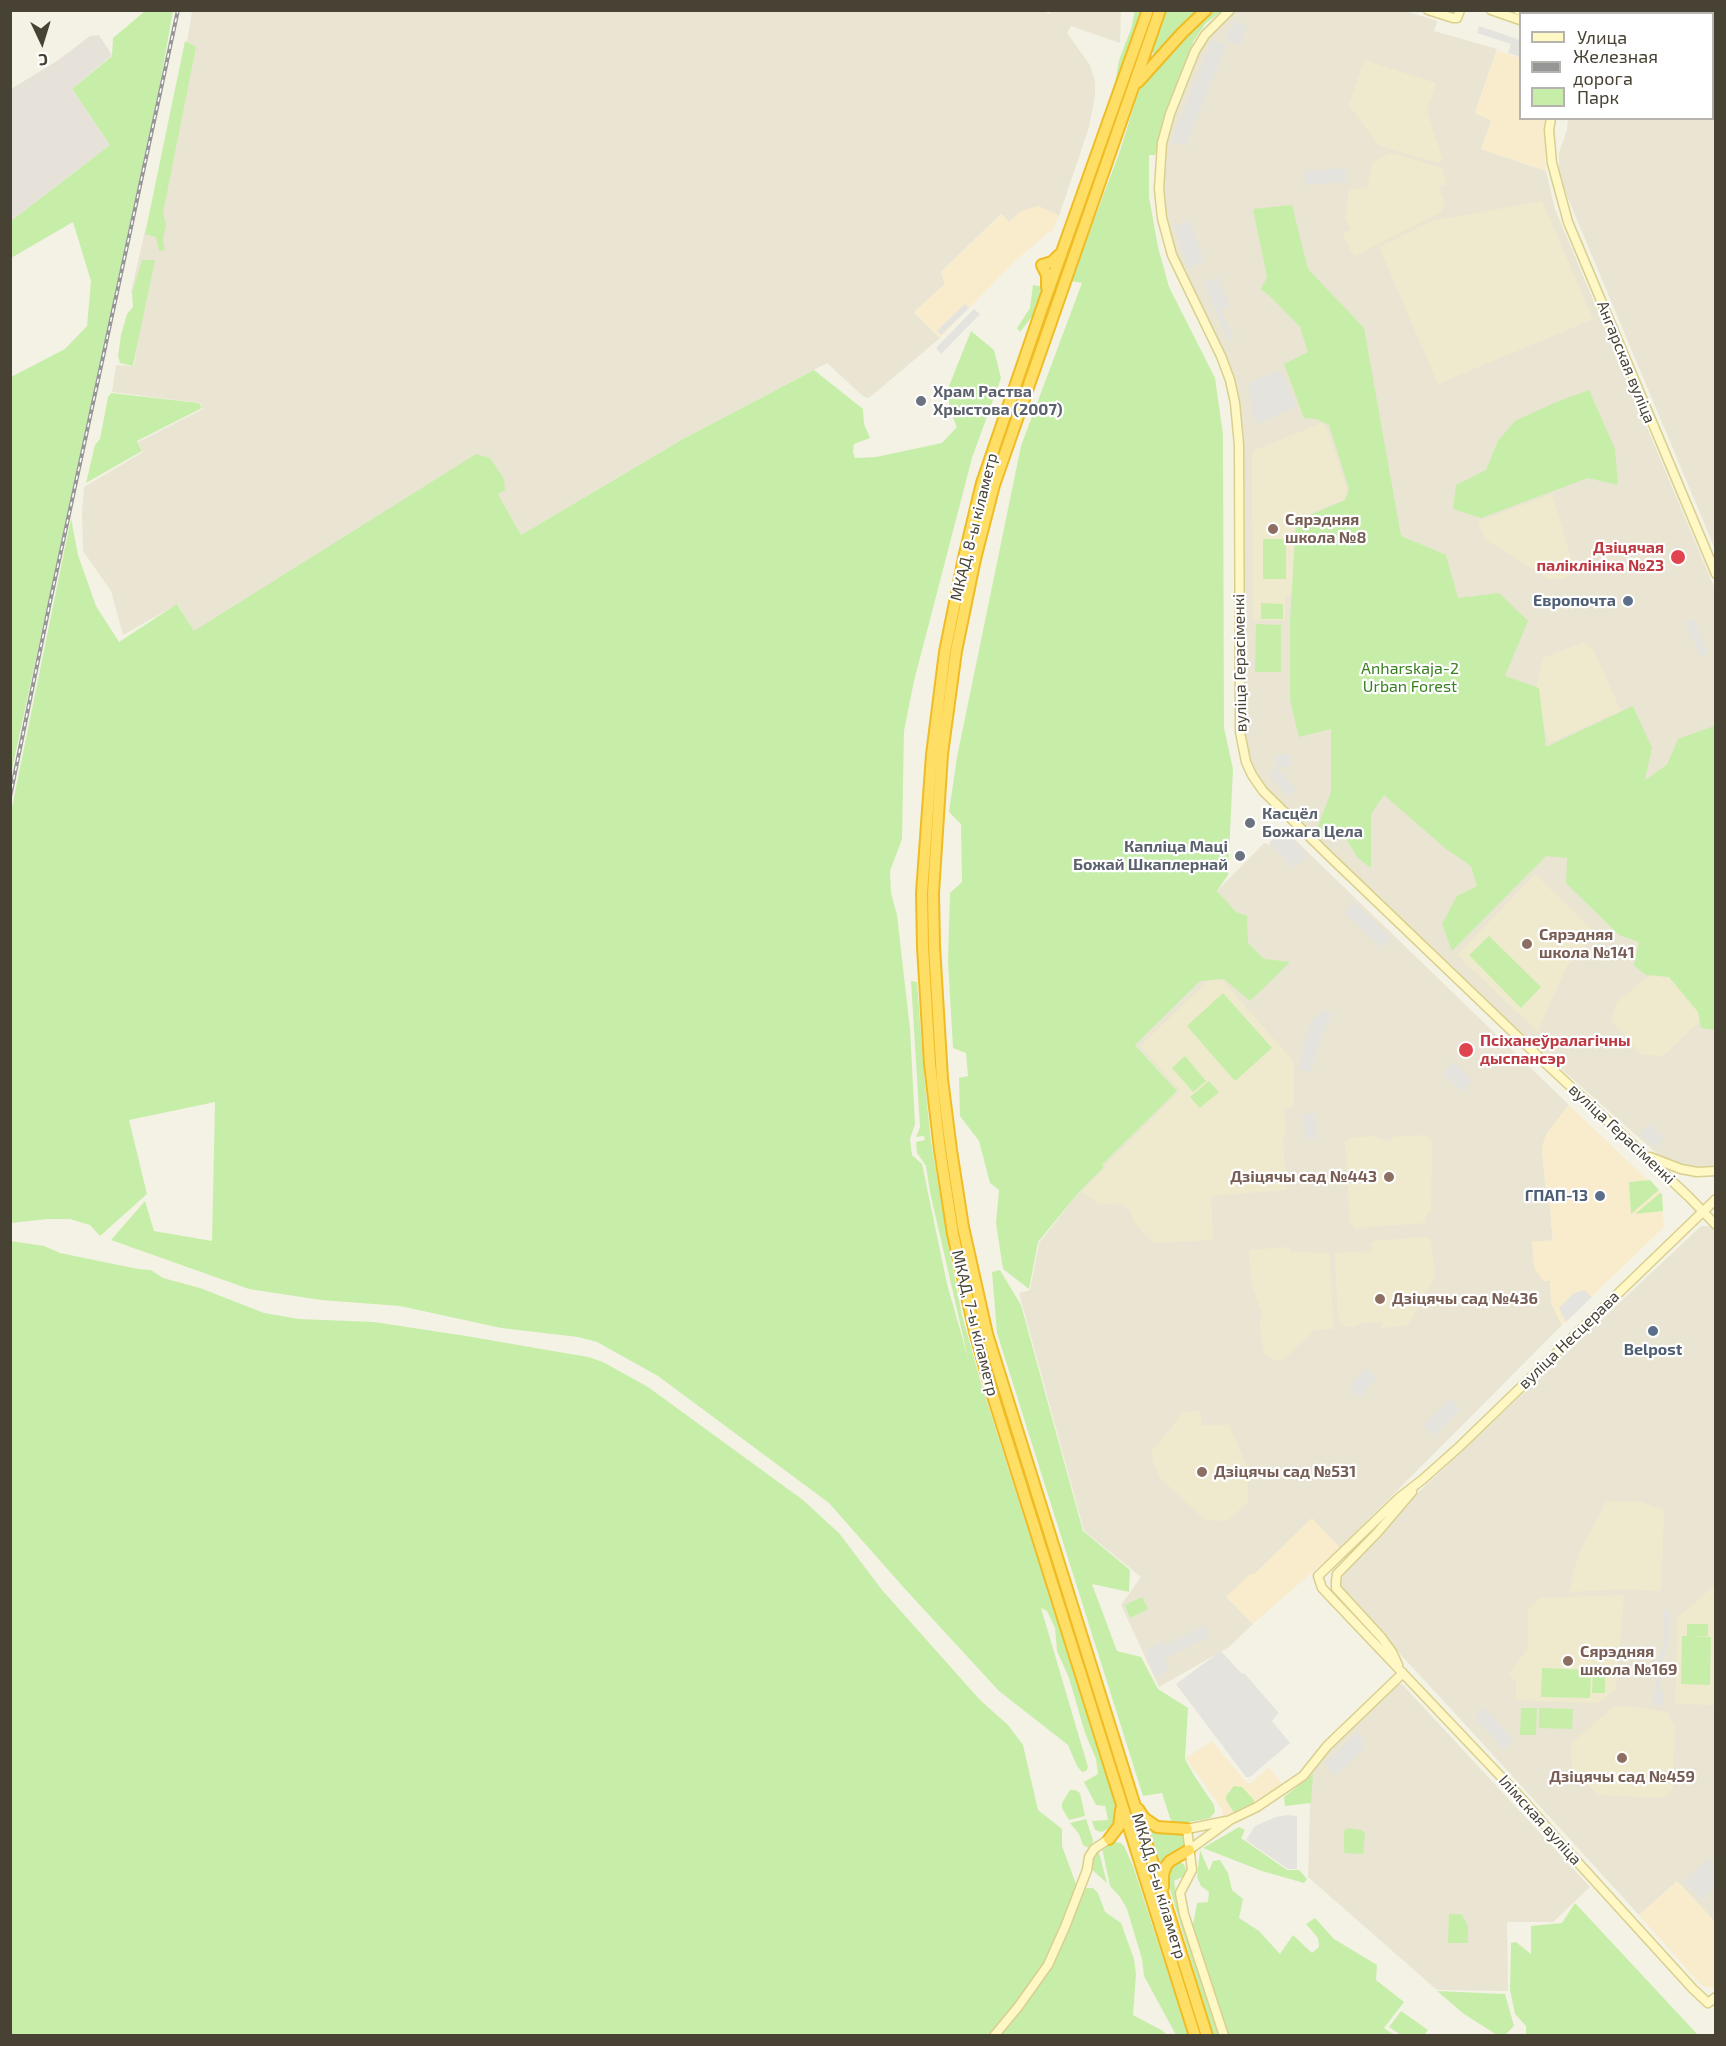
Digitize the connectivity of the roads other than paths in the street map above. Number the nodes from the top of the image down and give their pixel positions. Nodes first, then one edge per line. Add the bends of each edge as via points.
1 (1148, 10) edge
2 (1160, 10) edge
3 (1206, 10) edge
4 (1230, 10) edge
5 (1428, 10) edge
6 (1460, 10) edge
7 (1491, 10) edge
8 (1519, 19) edge
9 (1132, 89) junction
10 (1551, 120) edge
11 (1557, 120) edge
12 (1552, 146) junction
13 (1716, 574) edge
14 (927, 893) junction
15 (1643, 1154) junction
16 (1716, 1171) edge
17 (1716, 1199) edge
18 (1703, 1211) junction
19 (1716, 1225) edge
20 (1422, 1480) junction
21 (1371, 1524) junction
22 (1377, 1533) junction
23 (1330, 1565) junction
24 (1337, 1574) junction
25 (1371, 1626) junction
26 (1363, 1633) junction
27 (1401, 1670) junction
28 (1107, 1737) joint
29 (1127, 1801) junction
30 (1230, 1820) junction
31 (1187, 1829) junction
32 (1109, 1839) junction
33 (1189, 1850) junction
34 (1137, 1854) junction
35 (1164, 1902) junction
36 (1716, 1997) edge
37 (994, 2036) edge
38 (1195, 2036) edge
39 (1207, 2036) edge
40 (1224, 2036) edge

1 - 14 highway, МКАД, 8-ы кіламетр via 1063,250 1055,260 1042,265 1048,279 1042,308 982,483 945,652 932,755
2 - 9 highway, МКАД, 8-ы кіламетр
3 - 9 highway
4 - 15 street, вуліца Герасіменкі via 1205,35 1183,81 1161,143 1159,201 1172,255 1225,366 1235,403 1239,445 1240,732 1246,762 1263,791
5 - 6 street via 1453,18 1457,18
7 - 8 street
9 - 14 highway, МКАД, 8-ы кіламетр via 994,485 956,651
10 - 12 street, Ангарская вуліца
11 - 12 street, Ангарская вуліца
12 - 13 street, Ангарская вуліца via 1556,182 1568,222
14 - 28 highway, МКАД, 7-ы кіламетр via 930,1064 940,1150 964,1287 993,1395
15 - 16 street via 1681,1169
15 - 18 street, вуліца Герасіменкі
17 - 18 street, вуліца Несцерава
18 - 19 street, вуліца Герасіменкі
18 - 20 street, вуліца Несцерава
20 - 21 street
20 - 22 street
21 - 22 street via 1377,1524
21 - 23 street
22 - 24 street
23 - 24 street via 1329,1573
23 - 26 street, Ілімская вуліца via 1317,1576 1319,1584
24 - 25 street via 1336,1588
25 - 26 street
25 - 27 street
26 - 27 street, Ілімская вуліца
27 - 30 street via 1327,1746 1304,1776
27 - 36 street, Ілімская вуліца via 1693,1989 1708,2002
28 - 29 highway, МКАД, 6-ы кіламетр
29 - 31 highway via 1157,1827
29 - 32 highway via 1119,1826
29 - 34 highway, МКАД, 6-ы кіламетр
29 - 35 highway, МКАД, 6-ы кіламетр
30 - 31 street
30 - 33 street
31 - 33 street
32 - 34 highway via 1127,1840
32 - 37 street via 1089,1857 1048,1965
33 - 35 highway via 1166,1866
33 - 40 street via 1192,1870 1180,1890 1181,1900
34 - 38 highway, МКАД, 6-ы кіламетр
35 - 39 highway, МКАД, 6-ы кіламетр

